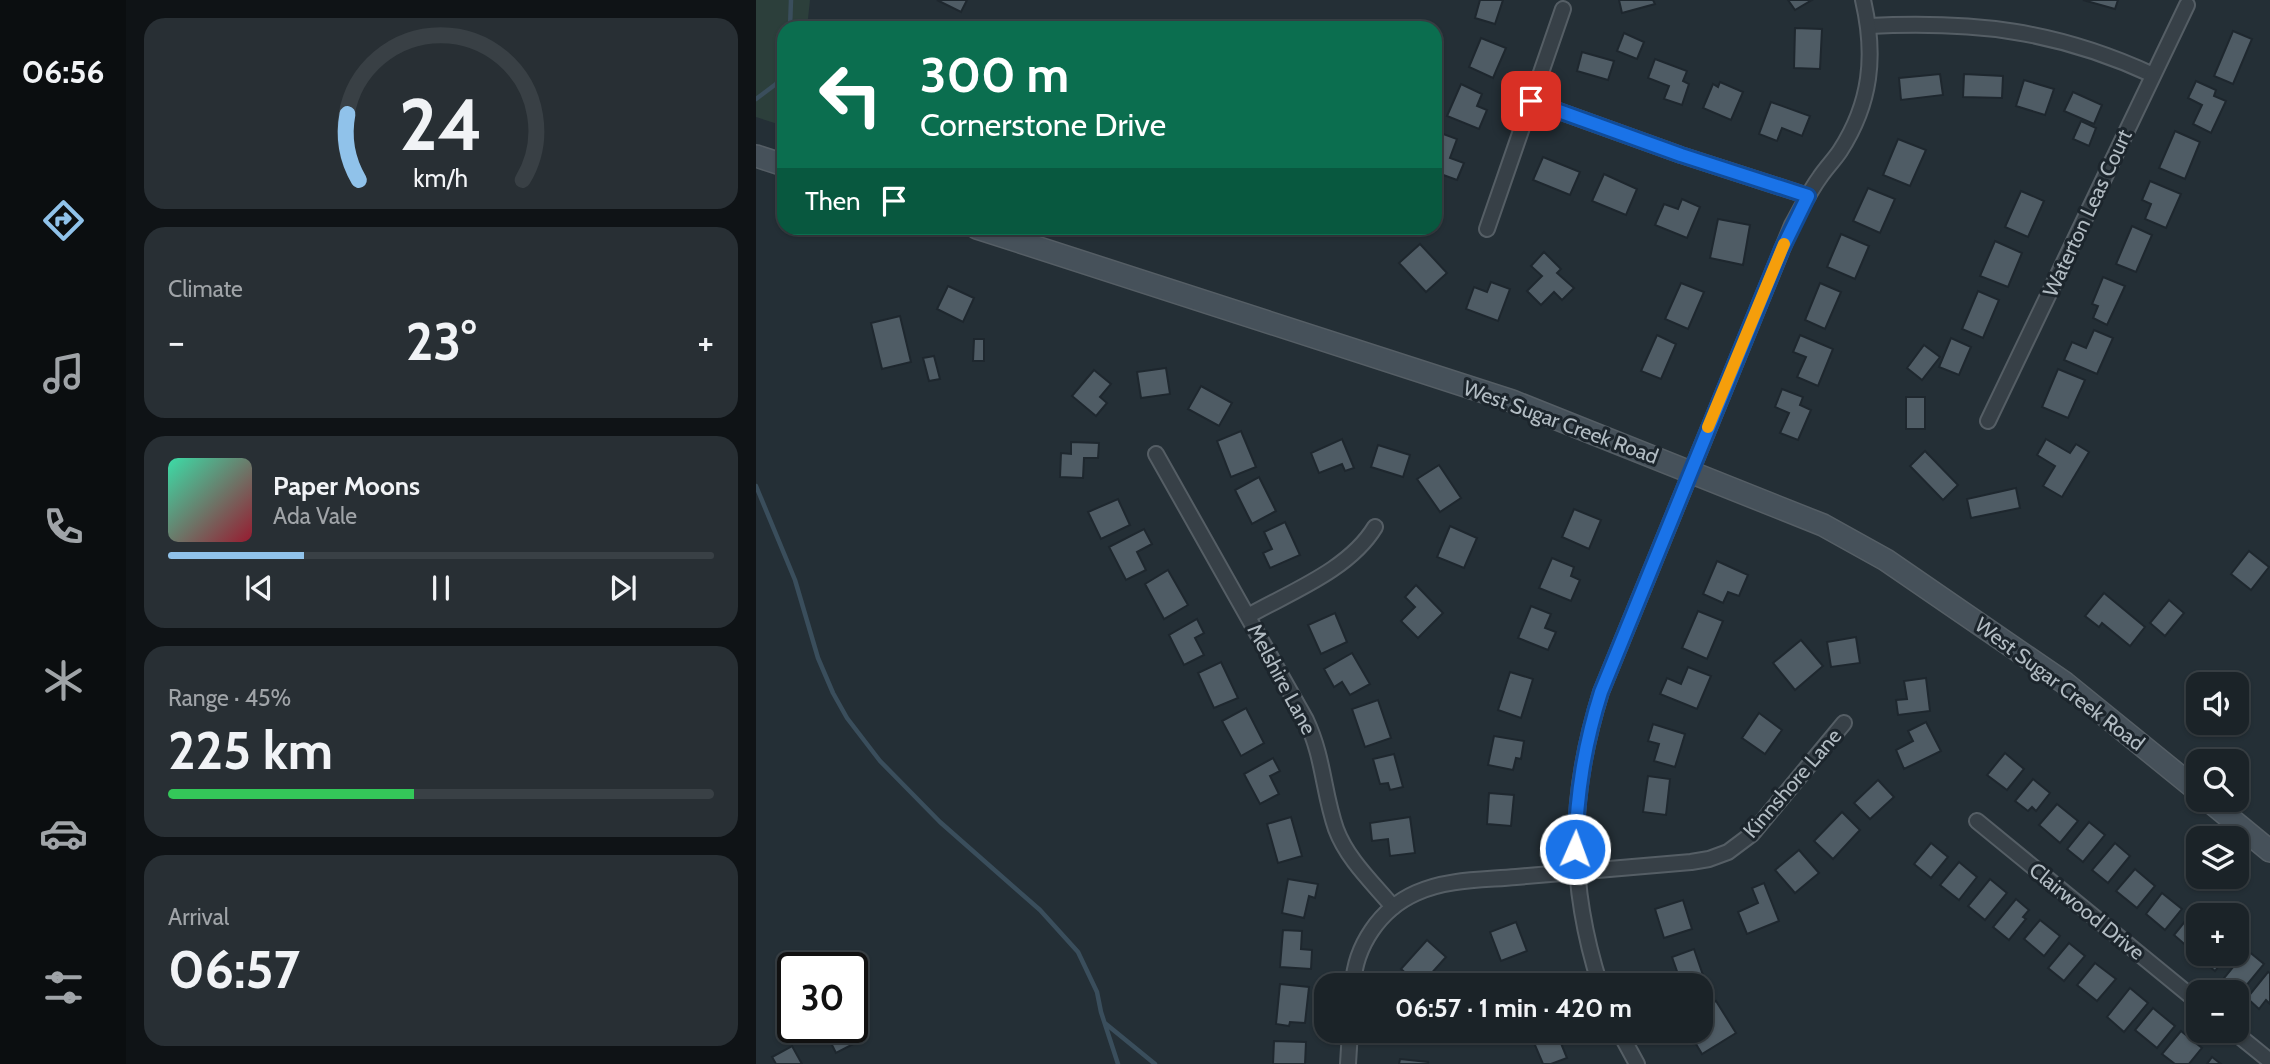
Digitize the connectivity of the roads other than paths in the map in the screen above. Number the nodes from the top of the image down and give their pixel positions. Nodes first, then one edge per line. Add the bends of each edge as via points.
1 (1863, 0) edge
2 (2187, 5) dead end
3 (1563, 9) dead end
4 (1869, 26) junction
5 (2153, 75) junction
6 (1531, 101) junction
7 (756, 156) edge
8 (777, 163) edge
9 (1808, 196) junction
10 (1487, 229) dead end
11 (999, 235) edge
12 (1989, 421) dead end
13 (1156, 454) dead end
14 (1690, 470) junction
15 (1375, 527) dead end
16 (1248, 616) junction
17 (1844, 723) dead end
18 (2186, 781) edge
19 (2223, 812) edge
20 (1977, 821) dead end
21 (2270, 851) edge
22 (1576, 872) junction
23 (1393, 907) junction
24 (1356, 973) edge
25 (1597, 973) edge
26 (2186, 992) edge
27 (2249, 1042) edge
28 (1349, 1043) edge
29 (1626, 1043) edge
30 (2268, 1056) edge
31 (1348, 1064) edge
32 (1637, 1064) edge

1 - 4 street
2 - 5 street, Waterton Leas Court
3 - 6 street
4 - 5 street via 1972,25 2021,32 2083,46
4 - 9 street via 1871,60 1859,114
5 - 12 street, Waterton Leas Court
6 - 9 street
6 - 10 street
7 - 8 main road
9 - 14 street
11 - 14 main road, West Sugar Creek Road via 1512,401
13 - 16 street, Melshire Lane
14 - 18 main road, West Sugar Creek Road via 1823,525 1886,559 2065,683
14 - 22 street via 1590,728 1576,803
15 - 16 street via 1338,565
16 - 23 street, Melshire Lane via 1315,738 1336,829 1346,851
17 - 22 street, Kinnshore Lane via 1752,834 1728,852 1692,862
19 - 21 main road
20 - 26 street, Clairwood Drive
22 - 23 street, Kinnshore Lane via 1436,885
22 - 25 street
23 - 24 street, Kinnshore Lane via 1370,933
27 - 30 street
28 - 31 street
29 - 32 street

